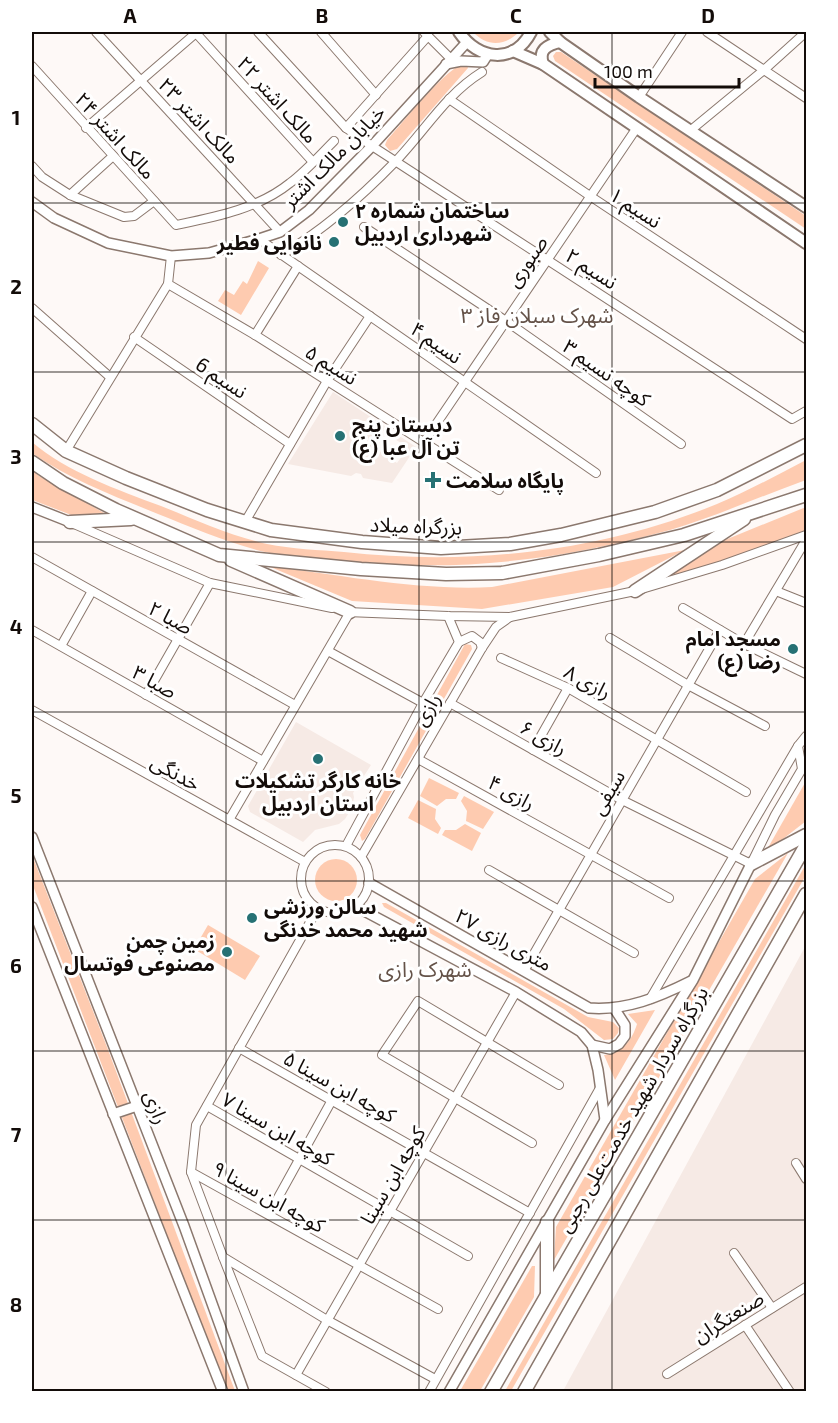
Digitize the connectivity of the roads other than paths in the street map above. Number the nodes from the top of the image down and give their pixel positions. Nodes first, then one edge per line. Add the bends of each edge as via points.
1 (96, 32) edge
2 (196, 32) edge
3 (258, 32) edge
4 (321, 32) edge
5 (459, 32) edge
6 (531, 32) edge
7 (550, 32) edge
8 (682, 32) edge
9 (707, 32) edge
10 (807, 32) edge
11 (426, 34) edge
12 (466, 42) junction
13 (560, 42) junction
14 (513, 51) junction
15 (488, 54) junction
16 (448, 62) junction
17 (543, 64) junction
18 (32, 66) edge
19 (765, 69) junction
20 (482, 72) dead end
21 (141, 81) junction
22 (376, 95) junction
23 (639, 97) junction
24 (807, 98) edge
25 (449, 99) junction
26 (86, 128) junction
27 (346, 128) junction
28 (636, 129) junction
29 (691, 130) junction
30 (334, 141) dead end
31 (372, 146) junction
32 (112, 156) junction
33 (396, 161) junction
34 (313, 162) junction
35 (32, 166) edge
36 (70, 195) junction
37 (590, 196) junction
38 (154, 201) junction
39 (32, 202) edge
40 (255, 204) junction
41 (807, 207) edge
42 (364, 227) dead end
43 (280, 232) junction
44 (259, 239) junction
45 (807, 243) edge
46 (281, 255) junction
47 (171, 256) junction
48 (548, 259) junction
49 (298, 266) junction
50 (168, 284) junction
51 (32, 308) edge
52 (370, 316) junction
53 (506, 321) junction
54 (255, 335) junction
55 (134, 337) junction
56 (807, 339) edge
57 (110, 378) junction
58 (327, 381) junction
59 (465, 381) junction
60 (807, 411) edge
61 (32, 424) edge
62 (424, 442) junction
63 (290, 444) junction
64 (681, 444) dead end
65 (807, 445) edge
66 (66, 451) junction
67 (32, 462) edge
68 (596, 473) dead end
69 (499, 490) dead end
70 (807, 495) edge
71 (32, 507) edge
72 (758, 509) junction
73 (136, 518) junction
74 (70, 522) junction
75 (245, 522) junction
76 (807, 535) edge
77 (807, 540) edge
78 (219, 555) junction
79 (32, 557) edge
80 (210, 583) junction
81 (92, 591) junction
82 (635, 591) junction
83 (776, 591) junction
84 (807, 603) edge
85 (683, 608) dead end
86 (351, 612) junction
87 (448, 616) junction
88 (510, 617) junction
89 (32, 630) edge
90 (720, 630) junction
91 (177, 639) junction
92 (609, 639) dead end
93 (459, 642) junction
94 (744, 644) junction
95 (61, 646) junction
96 (482, 648) junction
97 (328, 651) junction
98 (501, 658) dead end
99 (807, 674) edge
100 (688, 685) junction
101 (568, 688) junction
102 (146, 695) junction
103 (423, 703) junction
104 (450, 703) junction
105 (295, 705) junction
106 (32, 710) edge
107 (765, 726) dead end
108 (807, 736) edge
109 (657, 739) junction
110 (798, 746) junction
111 (533, 750) junction
112 (418, 759) junction
113 (263, 761) junction
114 (746, 792) dead end
115 (622, 800) junction
116 (229, 820) junction
117 (807, 835) edge
118 (32, 837) edge
119 (807, 845) edge
120 (346, 846) junction
121 (591, 855) junction
122 (734, 856) junction
123 (361, 857) junction
124 (305, 862) junction
125 (751, 864) junction
126 (489, 870) dead end
127 (369, 884) junction
128 (807, 894) edge
129 (669, 898) dead end
130 (355, 906) junction
131 (32, 907) edge
132 (318, 908) junction
133 (558, 911) junction
134 (634, 953) dead end
135 (524, 971) junction
136 (693, 980) junction
137 (516, 992) junction
138 (650, 999) junction
139 (614, 1008) junction
140 (487, 1042) junction
141 (592, 1045) junction
142 (239, 1048) junction
143 (559, 1085) dead end
144 (600, 1088) junction
145 (455, 1098) junction
146 (332, 1100) junction
147 (137, 1106) junction
148 (207, 1106) junction
149 (113, 1114) junction
150 (605, 1120) junction
151 (532, 1143) dead end
152 (424, 1152) junction
153 (298, 1159) junction
154 (796, 1164) dead end
155 (191, 1172) junction
156 (807, 1179) edge
157 (390, 1211) junction
158 (530, 1213) junction
159 (269, 1214) junction
160 (547, 1222) junction
161 (734, 1253) dead end
162 (468, 1256) dead end
163 (223, 1257) junction
164 (359, 1265) junction
165 (807, 1287) edge
166 (547, 1294) junction
167 (772, 1308) junction
168 (438, 1309) dead end
169 (327, 1320) junction
170 (745, 1325) junction
171 (667, 1374) dead end
172 (296, 1375) junction
173 (435, 1379) junction
174 (223, 1392) edge
175 (244, 1392) edge
176 (326, 1392) edge
177 (429, 1392) edge
178 (449, 1392) edge
179 (491, 1392) edge
180 (524, 1392) edge
181 (790, 1392) edge

1 - 21 street, مالک اشتر ۲۳
2 - 21 street
2 - 34 street, مالک اشتر ۲۲
3 - 27 street, نسیم ۲
4 - 22 street
5 - 12 main road
6 - 14 main road
7 - 13 main road
8 - 23 street
9 - 19 street
10 - 19 street
11 - 16 street
11 - 22 street
12 - 15 main road
12 - 16 street, خیابان مالک اشتر
13 - 17 main road via 543,50
13 - 23 main road
14 - 15 main road
14 - 17 main road
15 - 16 street via 483,62
16 - 31 street, خیابان مالک اشتر
17 - 28 main road
18 - 26 street, مالک اشتر ۲۴
19 - 24 street
19 - 29 street
20 - 25 street
21 - 26 street
21 - 40 street, مالک اشتر ۲۳
22 - 27 street
23 - 29 main road
25 - 33 street
25 - 37 street, نسیم ۱
26 - 32 street, مالک اشتر ۲۴
27 - 31 street, نسیم ۲
28 - 37 street, صبوری
28 - 45 main road
29 - 41 main road
30 - 34 street
31 - 33 street, نسیم ۲
31 - 43 street, خیابان مالک اشتر via 309,210
32 - 36 street
32 - 38 street, مالک اشتر ۲۴
33 - 46 street via 324,227
33 - 48 street, نسیم ۲
34 - 40 street via 289,185
35 - 36 street
36 - 38 street via 124,217 134,216
37 - 48 street, صبوری
37 - 56 street, نسیم ۱
38 - 40 street, مالک اشتر ۲۴ via 176,225
39 - 47 street, خیابان مالک اشتر via 63,223 108,243
40 - 43 street, مالک اشتر ۲۳
42 - 53 street, کوچه نسیم ۳
43 - 44 street, خیابان مالک اشتر
44 - 46 street, نسیم ۴
44 - 47 street, خیابان مالک اشتر via 208,253
46 - 49 street, نسیم ۴
47 - 50 street
48 - 53 street, صبوری
48 - 60 street, نسیم ۲ via 792,419
49 - 52 street, نسیم ۴
49 - 54 street
50 - 54 street, نسیم ۵
50 - 55 street
51 - 57 street
52 - 58 street
52 - 59 street, نسیم ۴
53 - 59 street, صبوری
53 - 64 street, کوچه نسیم ۳
54 - 58 street, نسیم ۵
55 - 57 street
55 - 63 street, نسیم 6
57 - 66 street
58 - 62 street, نسیم ۵
58 - 63 street
59 - 62 street, صبوری
59 - 68 street, نسیم ۴
61 - 66 highway, بزرگراه میلاد
62 - 69 street, نسیم ۵
63 - 75 street
65 - 75 highway, بزرگراه میلاد via 717,490 655,512 510,544 441,548 362,542 271,530
66 - 75 highway, بزرگراه میلاد
67 - 73 highway via 63,483
70 - 72 highway
71 - 74 street
72 - 78 highway via 684,535 502,573 361,569
72 - 82 highway
73 - 74 highway
73 - 78 highway
74 - 80 street
76 - 82 street
77 - 83 street
78 - 86 highway
79 - 81 street, صبا ۲
80 - 86 street
80 - 91 street
81 - 91 street, صبا ۲
81 - 95 street
82 - 88 street
83 - 84 street
83 - 94 street
85 - 90 street
86 - 87 street
86 - 97 street
87 - 88 street
87 - 93 street
88 - 96 street, رازی via 496,627
89 - 95 street, صبا ۳
90 - 94 street
90 - 100 street, سیفی
91 - 102 street
91 - 105 street, صبا ۲
92 - 100 street
93 - 96 street via 472,636
93 - 103 street, رازی
94 - 99 street
95 - 102 street, صبا ۳
96 - 104 street, رازی
97 - 103 street
97 - 105 street
98 - 101 street, رازی ۸
100 - 107 street
100 - 109 street, سیفی
101 - 109 street, رازی ۸
101 - 111 street
102 - 113 street, صبا ۳
103 - 120 street, رازی
104 - 111 street, رازی ۶
104 - 112 street, رازی
105 - 113 street
106 - 116 street, خدنگی
108 - 110 street
109 - 114 street, رازی ۸
109 - 115 street, سیفی
110 - 122 street
110 - 125 street via 802,769
111 - 115 street, رازی ۶
112 - 121 street, رازی ۴
112 - 123 street, رازی
113 - 116 street
115 - 121 street, سیفی
115 - 122 street, رازی ۶
116 - 124 street, خدنگی
117 - 125 highway
118 - 147 street, رازی
119 - 166 highway, بزرگراه سردار شهید خدمت‌علی رجبی
120 - 123 street
120 - 124 street via 322,847
121 - 129 street, رازی ۴
121 - 133 street, سیفی
122 - 125 street, رازی ۶
122 - 138 street
123 - 127 street
124 - 132 street via 301,883 309,902
125 - 136 street
126 - 133 street
127 - 130 street
127 - 135 street, ۲۷ متری رازی
128 - 180 highway
130 - 132 street via 337,913
130 - 137 street, ۲۷ متری رازی
131 - 149 street
132 - 142 street
133 - 134 street
133 - 135 street, سیفی
135 - 139 street, ۲۷ متری رازی via 589,1008
136 - 138 street
136 - 150 street
137 - 140 street, کوچه ابن سینا
137 - 141 street, ۲۷ متری رازی via 581,1032
138 - 139 street
139 - 141 street via 625,1025 625,1036 610,1049
140 - 143 street
140 - 145 street, کوچه ابن سینا
140 - 145 street via 418,1001 382,1055
141 - 144 street
142 - 146 street, کوچه ابن سینا ۵
142 - 148 street, کوچه ابن سینا ۷
144 - 150 street
144 - 158 street
145 - 151 street
145 - 152 street, کوچه ابن سینا
146 - 152 street, کوچه ابن سینا ۵
146 - 153 street
147 - 149 street
147 - 175 street, رازی
148 - 153 street, کوچه ابن سینا ۷
148 - 155 street, کوچه ابن سینا ۹ via 196,1125
149 - 174 street
150 - 160 street
152 - 157 street, کوچه ابن سینا
152 - 158 street, کوچه ابن سینا ۵
153 - 157 street, کوچه ابن سینا ۷
153 - 159 street
154 - 156 street
155 - 159 street, کوچه ابن سینا ۹
155 - 163 street
157 - 162 street, کوچه ابن سینا ۷
157 - 164 street, کوچه ابن سینا
158 - 173 street
159 - 164 street, کوچه ابن سینا ۹
160 - 166 highway
160 - 178 street
161 - 167 street
163 - 169 street
163 - 172 street via 262,1356
164 - 168 street, کوچه ابن سینا ۹
164 - 169 street, کوچه ابن سینا
165 - 167 street, صنعتگران
166 - 179 highway, بزرگراه سردار شهید خدمت‌علی رجبی
167 - 170 street, صنعتگران
169 - 172 street, کوچه ابن سینا
169 - 173 street
170 - 171 street, صنعتگران
170 - 181 street
172 - 176 street
173 - 177 street

